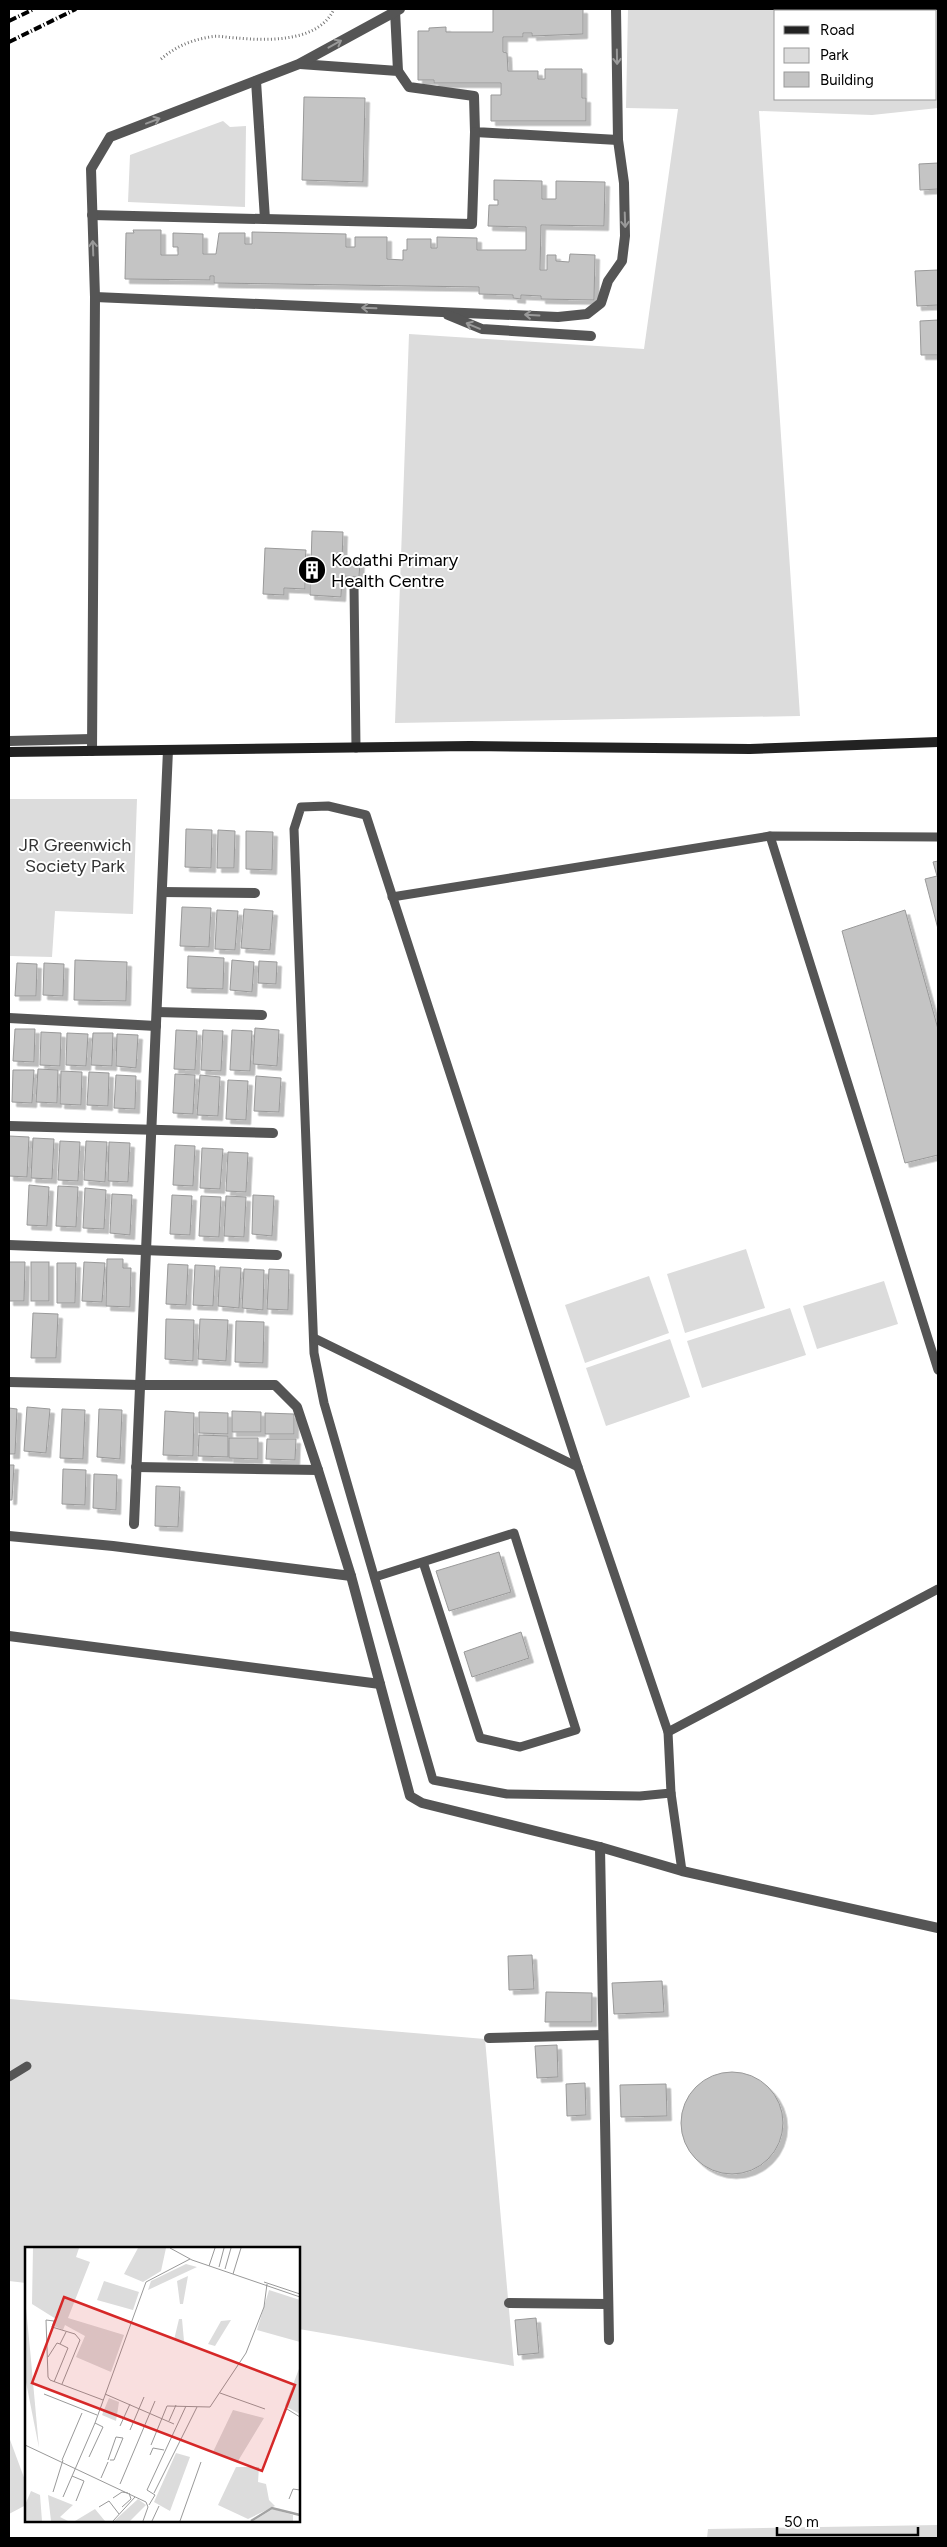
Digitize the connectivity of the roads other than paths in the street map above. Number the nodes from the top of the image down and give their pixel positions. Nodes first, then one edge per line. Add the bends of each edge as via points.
1 (616, 9) edge
2 (398, 10) edge
3 (299, 64) junction
4 (398, 71) junction
5 (256, 81) junction
6 (475, 132) junction
7 (618, 140) junction
8 (92, 216) junction
9 (265, 219) junction
10 (95, 297) junction
11 (440, 311) junction
12 (591, 336) dead end
13 (354, 586) dead end
14 (92, 739) junction
15 (9, 741) edge
16 (938, 742) edge
17 (356, 748) junction
18 (168, 750) junction
19 (92, 751) junction
20 (9, 752) edge
21 (770, 836) junction
22 (938, 837) edge
23 (162, 892) junction
24 (255, 892) dead end
25 (392, 897) junction
26 (157, 1012) junction
27 (262, 1015) dead end
28 (9, 1018) edge
29 (156, 1026) junction
30 (9, 1126) edge
31 (151, 1130) junction
32 (272, 1134) dead end
33 (9, 1245) edge
34 (146, 1250) junction
35 (277, 1255) dead end
36 (314, 1338) junction
37 (938, 1370) edge
38 (9, 1382) edge
39 (140, 1385) junction
40 (136, 1467) junction
41 (578, 1467) junction
42 (318, 1470) junction
43 (134, 1524) dead end
44 (9, 1536) edge
45 (423, 1562) junction
46 (350, 1576) junction
47 (375, 1577) junction
48 (938, 1589) edge
49 (9, 1636) edge
50 (380, 1684) junction
51 (668, 1732) junction
52 (671, 1793) junction
53 (600, 1847) junction
54 (682, 1871) junction
55 (938, 1928) edge
56 (603, 2035) junction
57 (489, 2038) dead end
58 (27, 2066) dead end
59 (9, 2077) edge
60 (509, 2303) dead end
61 (608, 2304) junction
62 (609, 2340) dead end

1 -> 7 street
3 -> 2 street
2 - 4 street
3 - 4 street
3 - 5 street
4 - 6 street via 409,87 474,96
8 -> 5 street via 91,169 110,137
5 - 9 street
6 - 7 street
6 - 9 street via 472,224
7 -> 11 street via 624,183 625,236 622,261 608,281 601,303 587,314 558,317
8 - 9 street
10 -> 8 street
11 -> 10 street
10 - 14 street
12 -> 11 street via 482,329
13 - 17 lane
14 - 15 street
14 - 19 street
16 - 17 street via 750,749
17 - 18 street
18 - 19 street
18 - 23 street
19 - 20 street
21 - 22 lane
21 - 25 lane
21 - 37 lane
23 - 24 street
23 - 26 street
25 - 36 lane via 366,815 328,806 301,807 294,829
25 - 41 lane
26 - 27 street
26 - 29 street
28 - 29 street
29 - 31 street
30 - 31 street
31 - 32 street
31 - 34 street
33 - 34 street
34 - 35 street
34 - 39 street
36 - 41 lane
36 - 47 lane via 324,1403
38 - 39 street
39 - 40 street
39 - 42 street via 275,1384 296,1407
40 - 42 street
40 - 43 street
41 - 51 lane
42 - 46 street
44 - 46 street
45 - 45 lane via 514,1533 576,1730 520,1748 480,1738
45 - 47 lane
46 - 50 street
47 - 52 lane via 433,1780 507,1794 640,1796
48 - 51 lane
49 - 50 street
50 - 53 street via 410,1796 422,1803
51 - 52 lane
52 - 54 lane
53 - 54 street
53 - 56 street
54 - 55 street
56 - 57 street
56 - 61 street
58 - 59 lane
60 - 61 street
61 - 62 street

